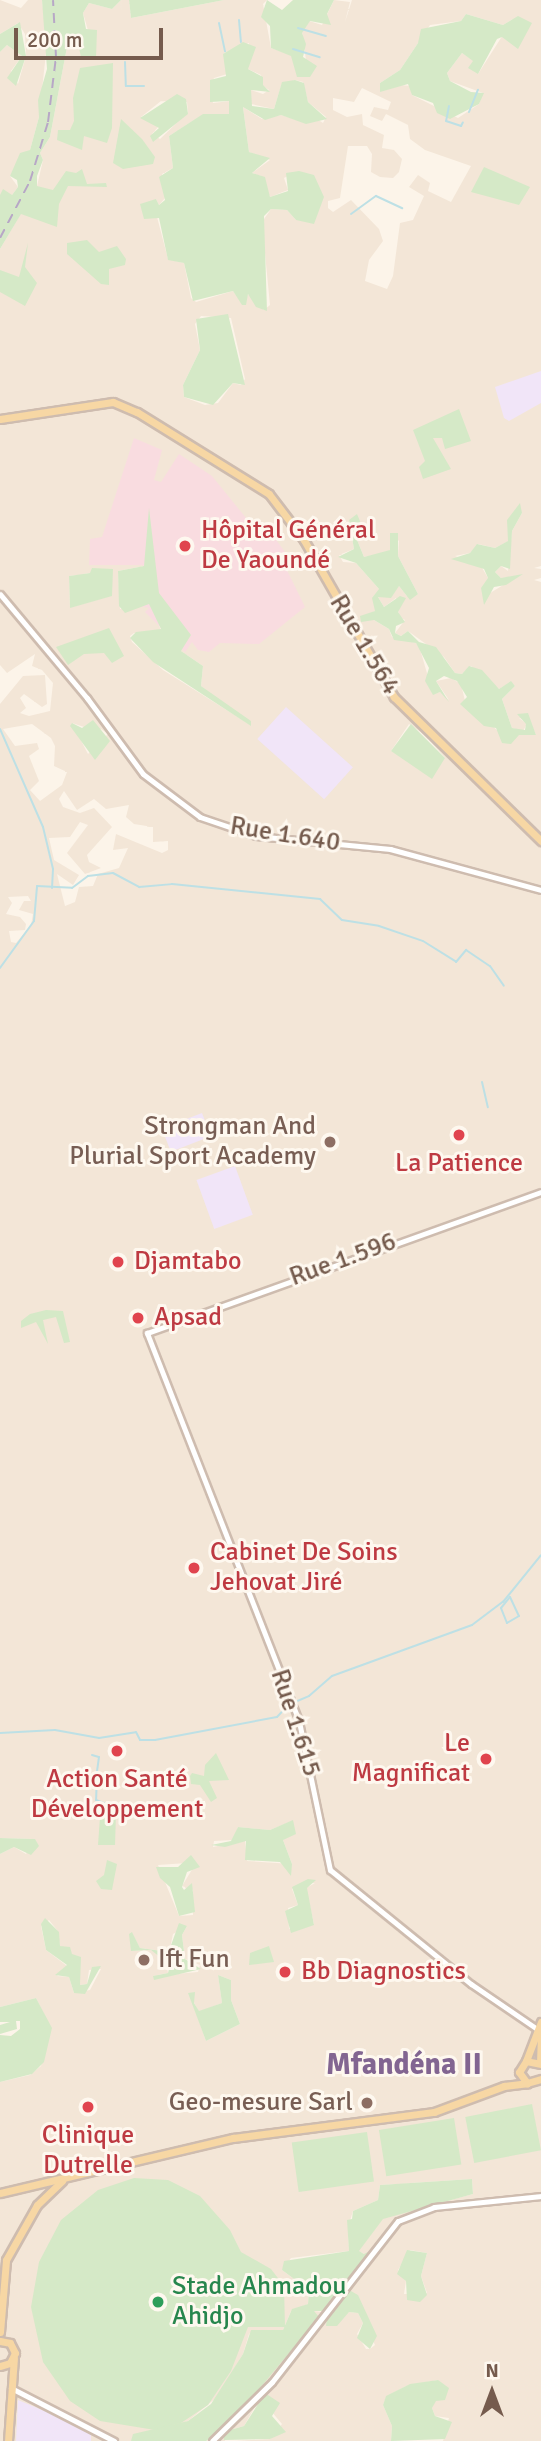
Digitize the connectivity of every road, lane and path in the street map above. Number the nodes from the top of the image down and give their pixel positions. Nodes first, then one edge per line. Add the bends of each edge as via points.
1 (0, 419) edge
2 (0, 594) edge
3 (541, 841) edge
4 (541, 890) edge
5 (541, 1192) edge
6 (147, 1333) joint
7 (540, 2028) edge
8 (526, 2061) junction
9 (541, 2064) edge
10 (519, 2074) junction
11 (541, 2080) edge
12 (534, 2084) edge
13 (504, 2086) junction
14 (65, 2178) junction
15 (0, 2193) edge
16 (541, 2196) edge
17 (2, 2315) edge
18 (0, 2332) edge
19 (0, 2341) edge
20 (12, 2345) junction
21 (14, 2358) junction
22 (1, 2366) edge
23 (11, 2387) junction
24 (8, 2441) edge
25 (114, 2441) edge
26 (212, 2441) edge

1 - 3 main road, Rue 1.564 via 113,402 137,412 269,494 304,540 394,696
2 - 4 street, Rue 1.640 via 88,698 143,774 200,817 256,836 390,849
5 - 6 street, Rue 1.596
6 - 7 street, Rue 1.615 via 299,1721 330,1870 471,1984
7 - 8 main road
7 - 9 main road
8 - 9 main road
8 - 10 main road
10 - 12 main road
10 - 13 main road
11 - 12 main road
12 - 13 main road
13 - 14 main road via 434,2112 233,2138
14 - 15 main road
14 - 17 main road via 37,2205 16,2240 4,2269
16 - 26 street via 434,2207 398,2221 272,2382
17 - 18 main road
17 - 20 main road
19 - 20 main road
20 - 21 main road
21 - 22 main road
21 - 23 main road
22 - 23 main road
23 - 24 main road
23 - 25 street

